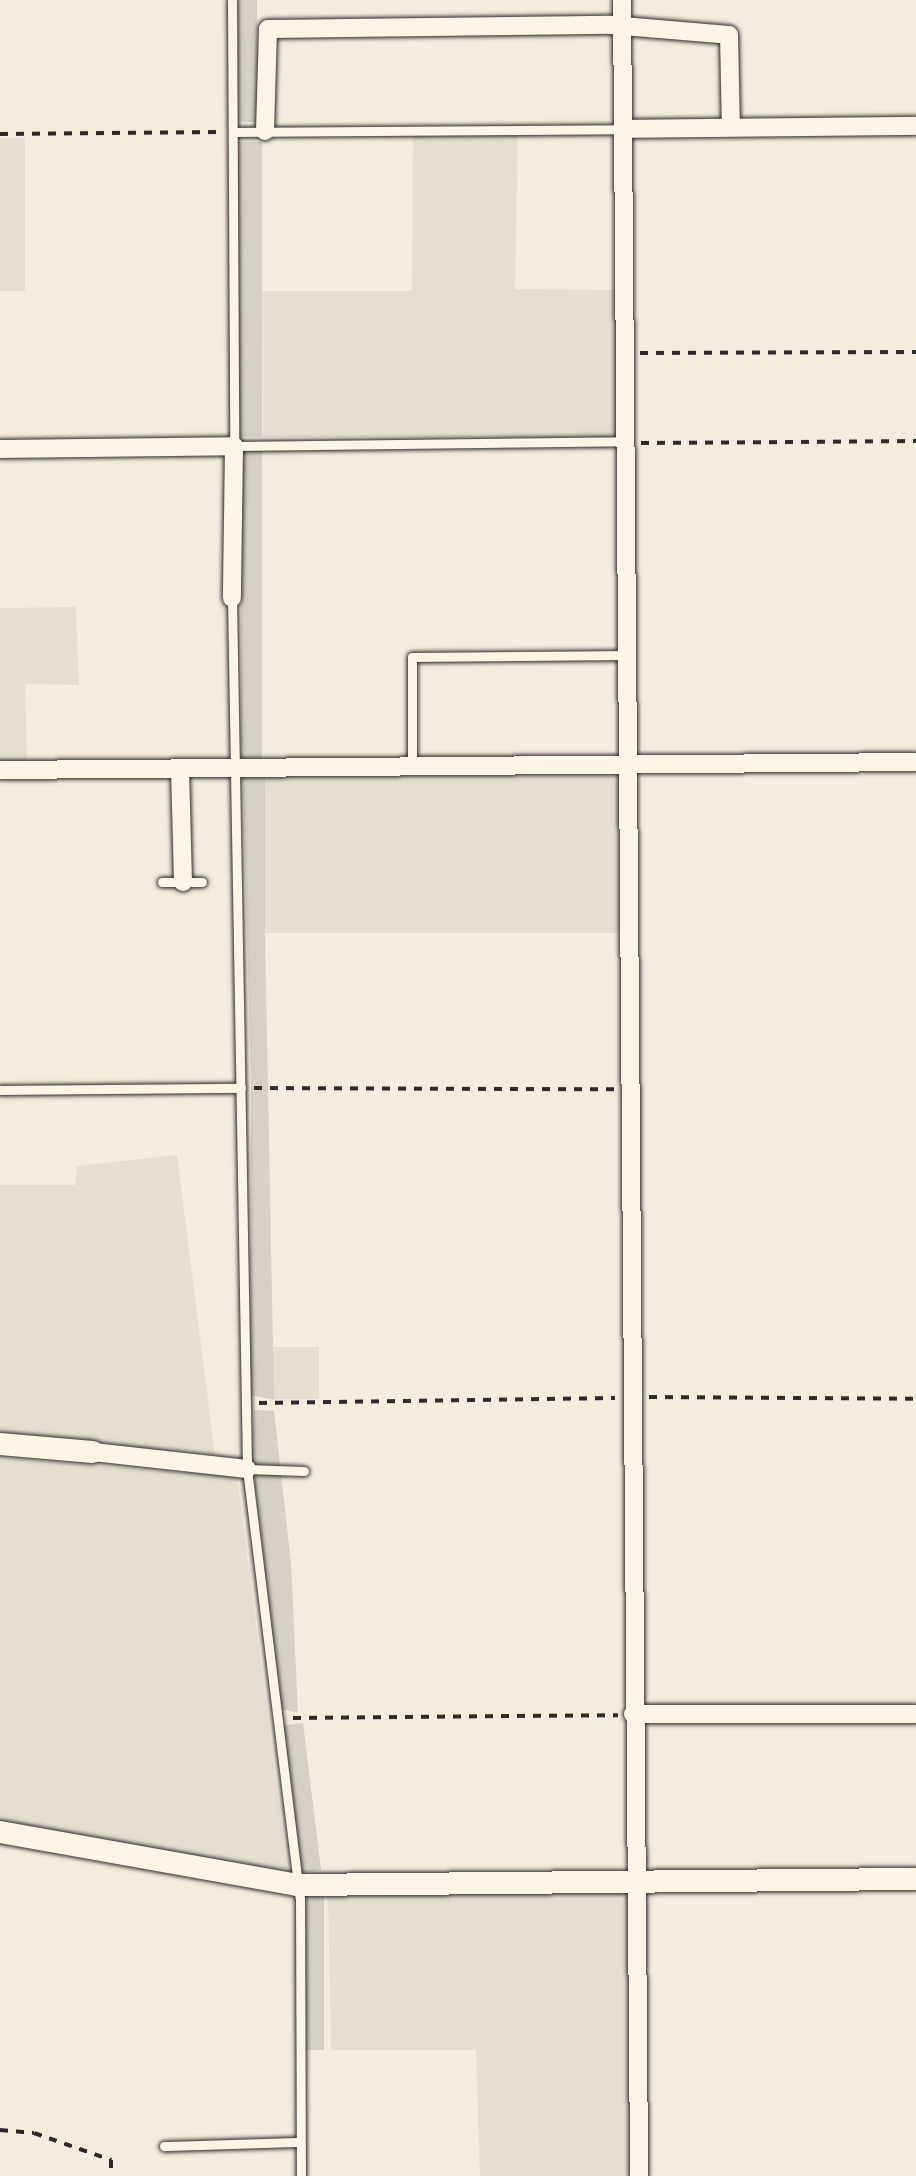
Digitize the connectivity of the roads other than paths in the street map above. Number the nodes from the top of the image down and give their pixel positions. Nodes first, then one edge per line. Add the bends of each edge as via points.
1 (232, 0) edge
2 (622, 0) edge
3 (622, 27) junction
4 (916, 126) edge
5 (731, 128) junction
6 (622, 129) junction
7 (265, 131) junction
8 (233, 132) junction
9 (626, 441) junction
10 (234, 446) junction
11 (0, 449) edge
12 (232, 598) joint
13 (628, 654) junction
14 (916, 762) edge
15 (628, 765) junction
16 (412, 767) junction
17 (180, 768) junction
18 (237, 768) junction
19 (0, 770) edge
20 (162, 882) dead end
21 (193, 882) joint
22 (241, 1088) junction
23 (0, 1090) edge
24 (0, 1444) edge
25 (93, 1452) joint
26 (247, 1469) junction
27 (304, 1471) dead end
28 (633, 1714) junction
29 (916, 1714) edge
30 (0, 1832) edge
31 (916, 1879) edge
32 (638, 1882) junction
33 (296, 1886) junction
34 (300, 2142) junction
35 (164, 2146) dead end
36 (301, 2176) edge
37 (639, 2176) edge

1 - 8 lane
2 - 3 street
3 - 5 street via 728,35
3 - 6 street
3 - 7 street via 268,29
4 - 5 street
5 - 6 street
6 - 7 lane
6 - 9 street
7 - 8 lane
8 - 10 lane
9 - 10 lane
9 - 13 street
10 - 11 street
10 - 12 street
12 - 18 lane
13 - 15 street
13 - 16 lane via 412,657
14 - 15 street
15 - 16 street
15 - 28 street
16 - 18 street
17 - 18 street
17 - 19 street
17 - 21 street
18 - 22 lane
20 - 21 lane
22 - 23 lane
22 - 26 lane
24 - 25 street
25 - 26 street
26 - 27 lane
26 - 33 lane
28 - 29 street
28 - 32 street
30 - 33 street
31 - 32 street
32 - 33 street
32 - 37 street
33 - 34 lane
34 - 35 lane
34 - 36 lane

